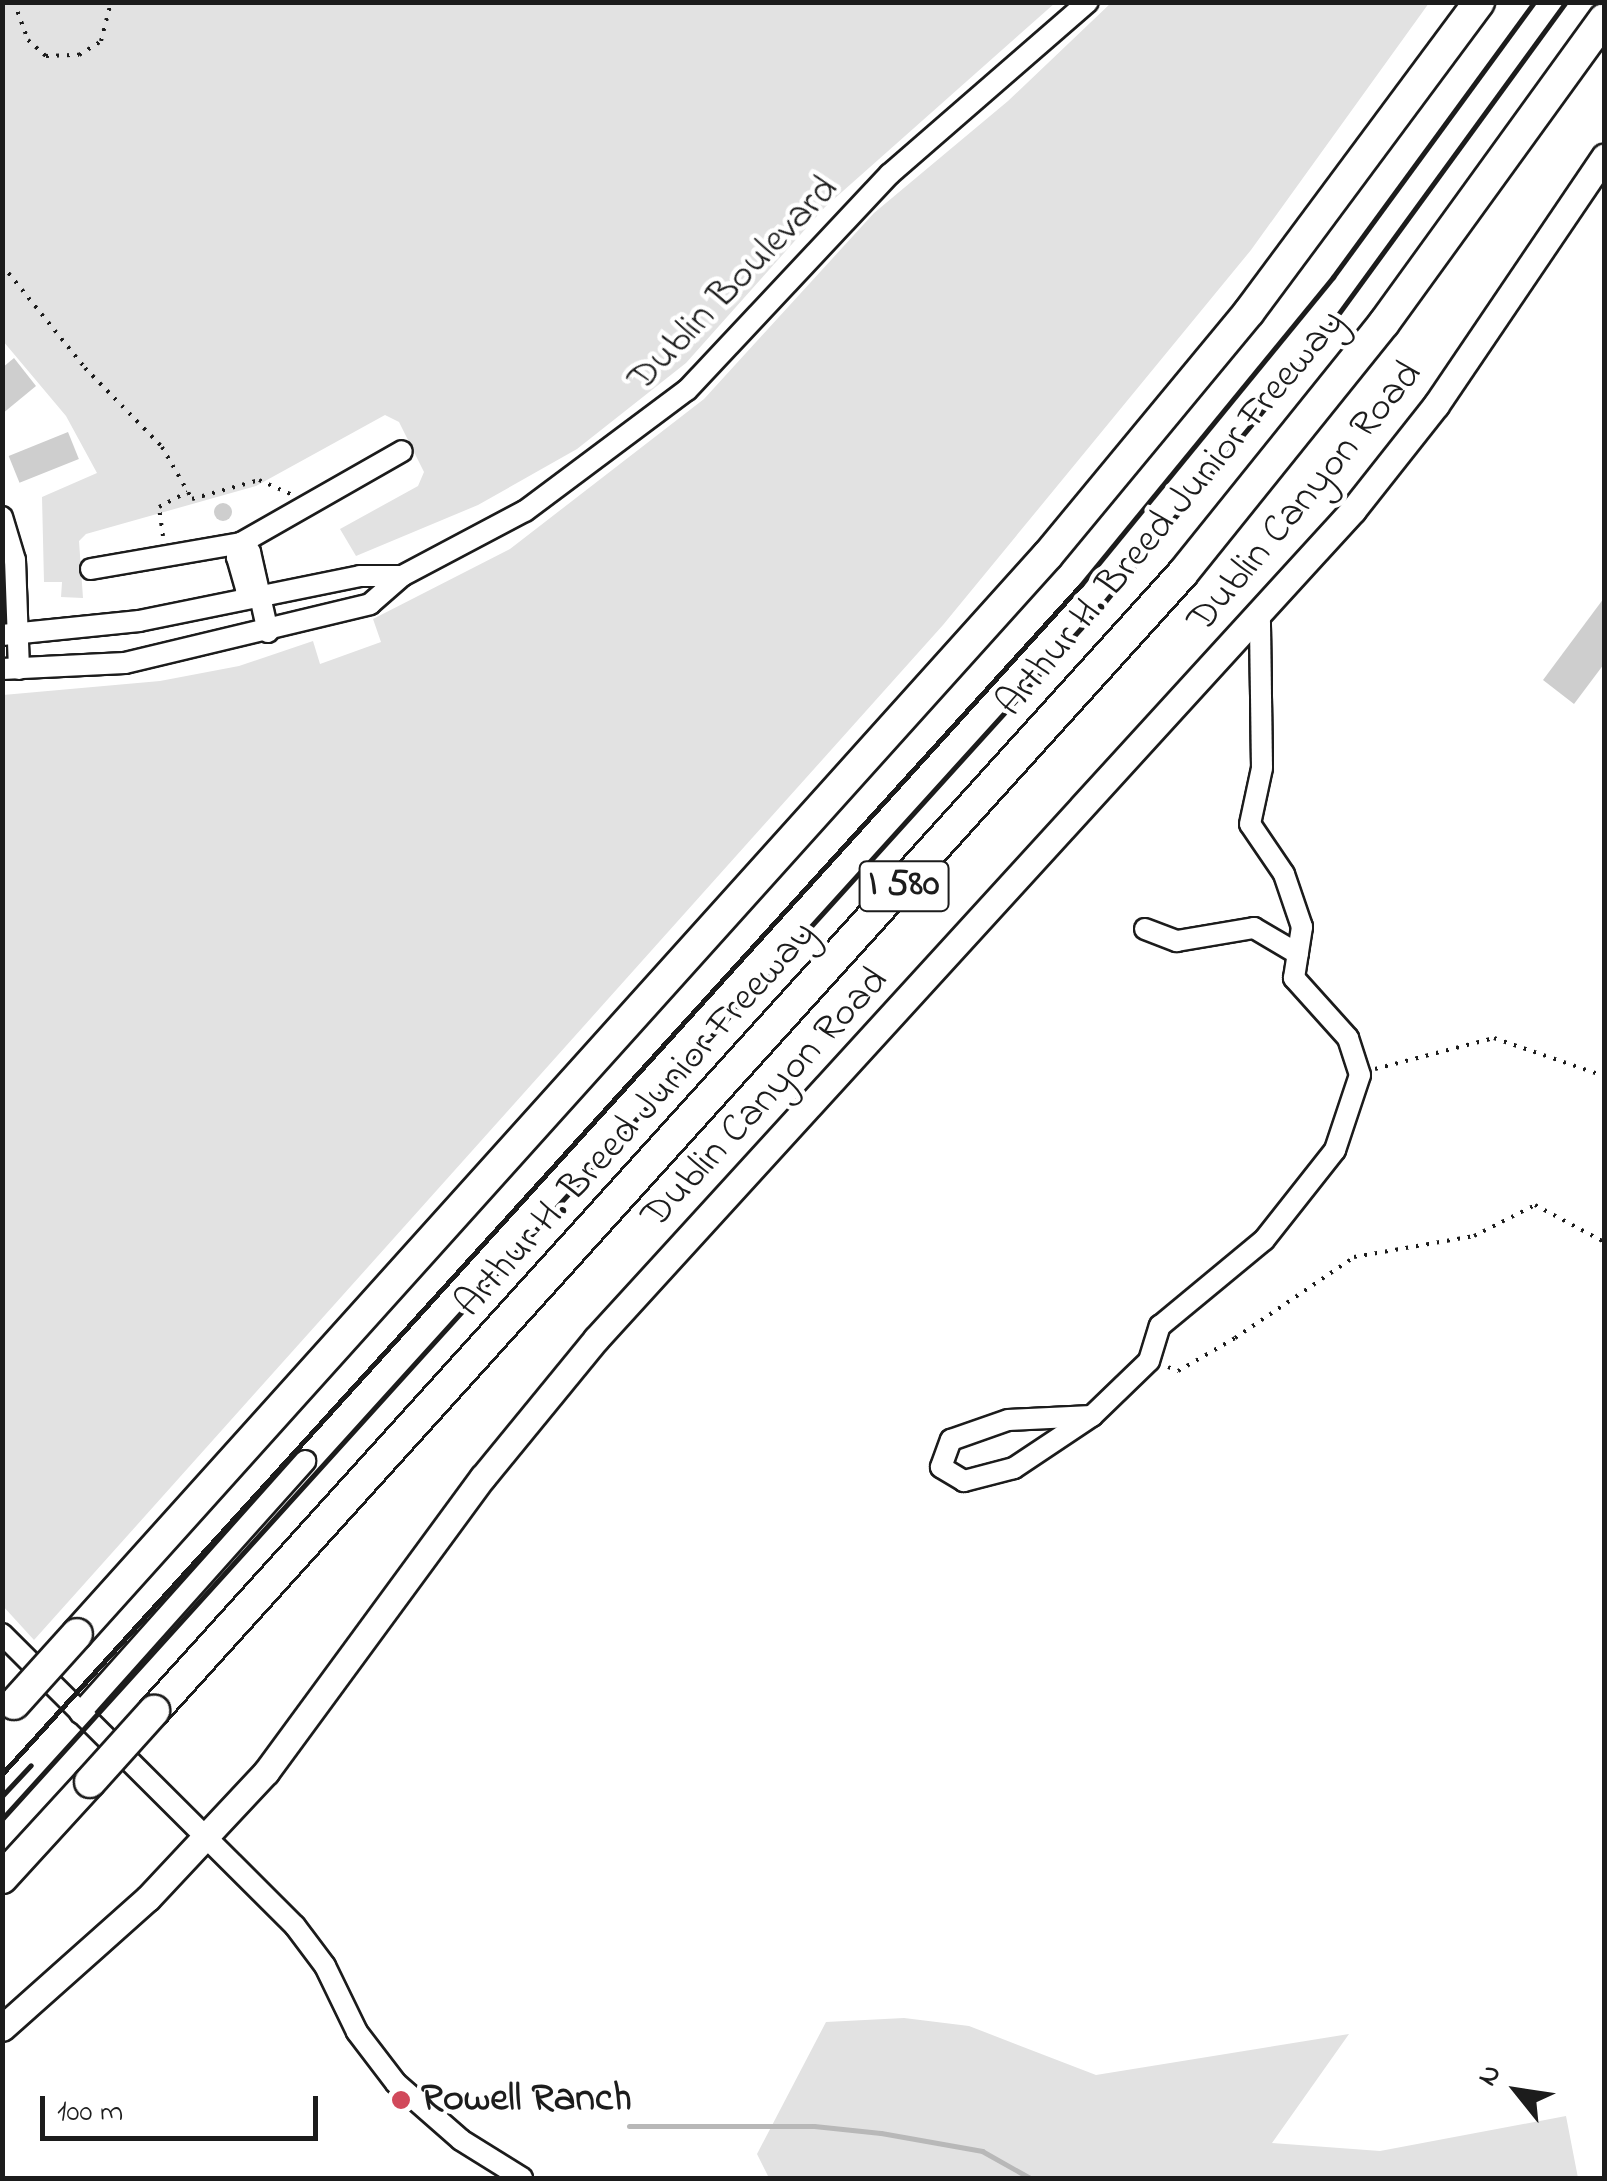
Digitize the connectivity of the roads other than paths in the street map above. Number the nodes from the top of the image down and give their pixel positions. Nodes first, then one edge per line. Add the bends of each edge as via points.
1 (1088, 2) edge
2 (1479, 2) edge
3 (1604, 19) edge
4 (1601, 171) edge
5 (402, 451) dead end
6 (2, 517) edge
7 (241, 543) junction
8 (91, 569) dead end
9 (402, 576) junction
10 (260, 602) junction
11 (1260, 618) junction
12 (268, 632) junction
13 (10, 634) edge
14 (11, 669) edge
15 (1145, 928) dead end
16 (1298, 954) junction
17 (1092, 1416) junction
18 (306, 1462) dead end
19 (2, 1634) edge
20 (8, 1710) edge
21 (80, 1713) junction
22 (205, 1838) junction
23 (2, 1878) edge
24 (2, 2028) edge
25 (522, 2178) edge

1 - 9 street, Dublin Boulevard via 890,174 732,346 644,427 525,512
2 - 20 highway, Arthur H. Breed Junior Freeway / I 580, bridge via 1249,312 1048,555
3 - 23 highway, Arthur H. Breed Junior Freeway / I 580, bridge via 1384,323 1162,598
4 - 11 main road, Dublin Canyon Road via 1436,405
5 - 7 street
6 - 13 street via 15,560
7 - 8 street
7 - 10 street via 237,558 246,589
9 - 10 street, Dublin Boulevard via 360,576
9 - 12 street, Dublin Boulevard via 370,604
10 - 12 street
10 - 13 street, Dublin Boulevard
11 - 16 street via 1262,768 1250,824 1284,874 1302,927
11 - 22 main road, Dublin Canyon Road via 596,1339 483,1477 292,1740
12 - 14 street, Dublin Boulevard via 125,663
13 - 14 street
15 - 16 street via 1177,940 1254,928
16 - 17 street via 1294,978 1348,1038 1360,1075 1334,1150 1264,1240 1160,1326 1150,1361
17 - 17 street via 1008,1420 951,1440 941,1467 964,1481 1014,1468
18 - 21 street
19 - 21 street
21 - 22 street
22 - 24 main road, Dublin Canyon Road
22 - 25 street via 306,1939 384,2070 460,2140

